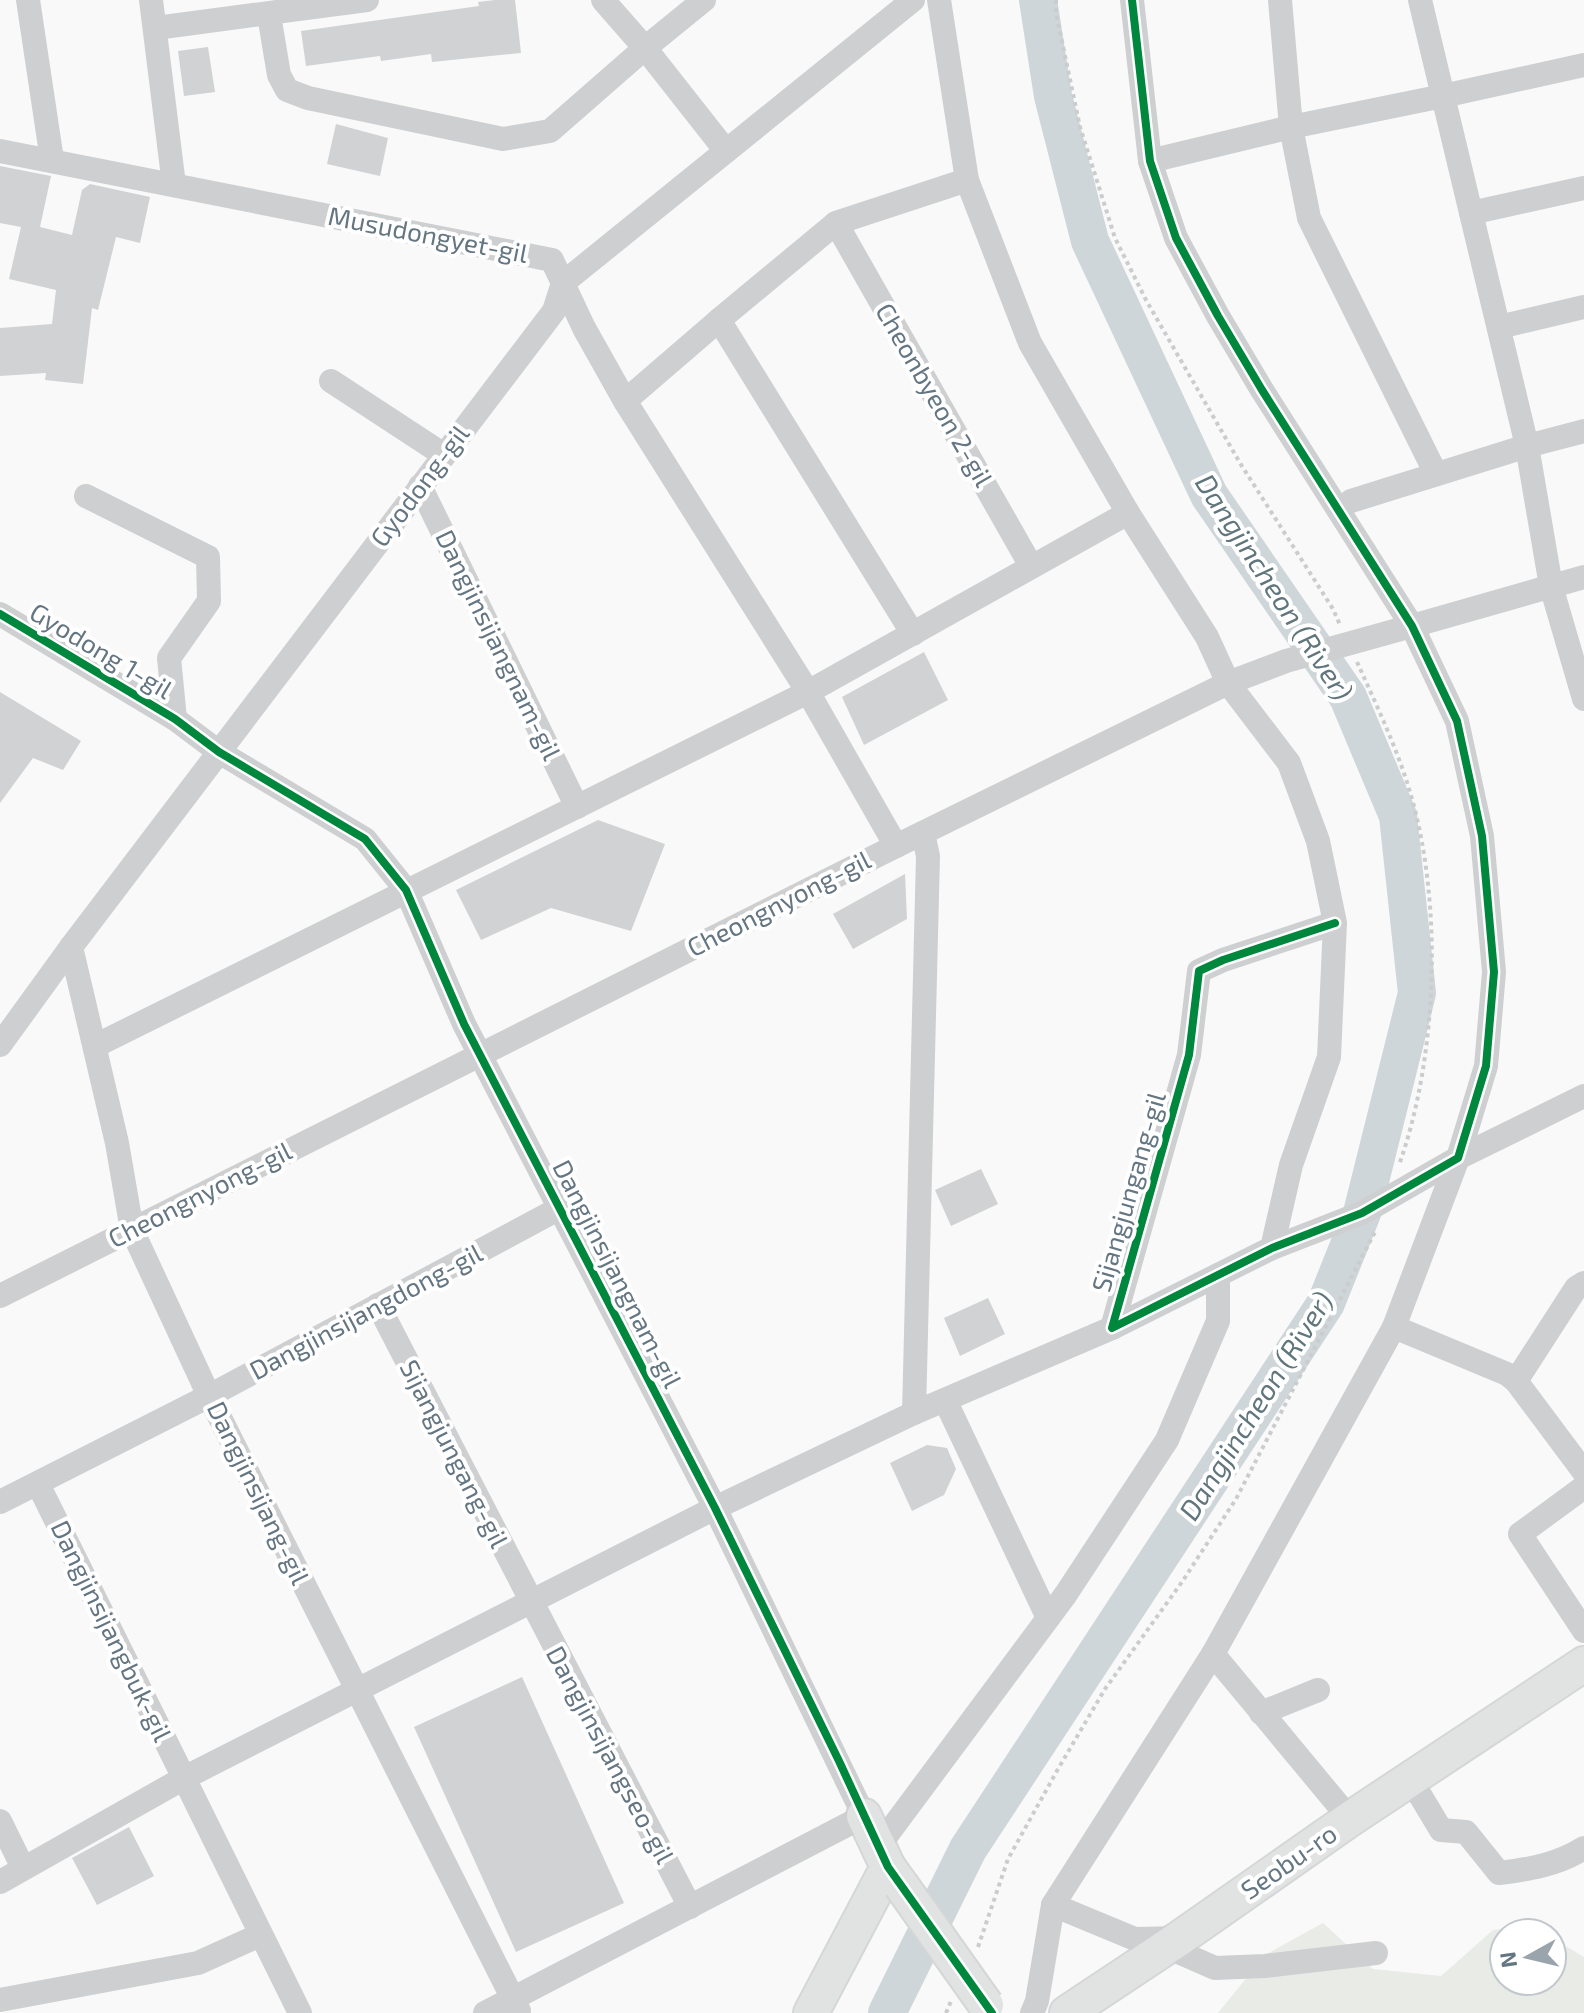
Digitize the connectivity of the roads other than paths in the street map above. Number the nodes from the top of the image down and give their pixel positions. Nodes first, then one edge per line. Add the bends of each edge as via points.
1 (28, 0) edge
2 (151, 0) edge
3 (367, 0) edge
4 (603, 0) edge
5 (704, 0) edge
6 (913, 0) edge
7 (939, 0) edge
8 (1132, 0) edge
9 (1280, 0) edge
10 (1420, 0) edge
11 (269, 15) junction
12 (156, 28) junction
13 (645, 48) junction
14 (1584, 65) edge
15 (1443, 96) junction
16 (1291, 127) junction
17 (0, 151) edge
18 (726, 151) junction
19 (52, 160) junction
20 (1150, 161) junction
21 (967, 180) junction
22 (174, 185) junction
23 (1584, 188) edge
24 (1471, 213) junction
25 (836, 223) junction
26 (563, 283) junction
27 (1584, 307) edge
28 (719, 320) junction
29 (1499, 327) junction
30 (331, 381) dead end
31 (625, 401) junction
32 (1584, 431) edge
33 (1527, 446) junction
34 (444, 455) junction
35 (1436, 474) junction
36 (420, 486) junction
37 (86, 496) dead end
38 (1351, 501) dead end
39 (1128, 513) junction
40 (1031, 566) junction
41 (1584, 577) edge
42 (1551, 586) junction
43 (0, 614) edge
44 (1412, 626) junction
45 (913, 634) junction
46 (1228, 683) junction
47 (808, 692) junction
48 (1584, 699) edge
49 (175, 719) junction
50 (219, 752) junction
51 (577, 807) junction
52 (923, 833) junction
53 (896, 846) junction
54 (406, 890) junction
55 (1335, 923) junction
56 (71, 947) junction
57 (0, 1045) edge
58 (95, 1046) junction
59 (481, 1053) junction
60 (1584, 1096) edge
61 (1458, 1158) junction
62 (560, 1208) junction
63 (132, 1230) junction
64 (1272, 1248) junction
65 (1218, 1275) junction
66 (1584, 1283) edge
67 (0, 1296) edge
68 (378, 1305) junction
69 (1394, 1327) junction
70 (1112, 1328) junction
71 (1516, 1381) junction
72 (209, 1396) junction
73 (945, 1400) junction
74 (914, 1413) junction
75 (1584, 1472) edge
76 (38, 1484) junction
77 (1584, 1487) edge
78 (0, 1502) edge
79 (715, 1508) junction
80 (530, 1602) junction
81 (1048, 1618) junction
82 (1584, 1631) edge
83 (1213, 1654) junction
84 (1584, 1664) edge
85 (355, 1689) junction
86 (1318, 1690) dead end
87 (1261, 1713) junction
88 (184, 1778) junction
89 (1411, 1780) junction
90 (864, 1816) junction
91 (1350, 1819) junction
92 (0, 1821) edge
93 (1584, 1848) edge
94 (889, 1866) junction
95 (23, 1868) junction
96 (0, 1882) edge
97 (1053, 1905) junction
98 (690, 1907) junction
99 (260, 1935) junction
100 (1174, 1943) junction
101 (1376, 1953) dead end
102 (0, 2000) edge
103 (516, 2006) edge
104 (989, 2009) edge
105 (300, 2013) edge
106 (485, 2013) edge
107 (811, 2013) edge
108 (1032, 2013) edge
109 (1067, 2013) edge

1 - 19 street
2 - 12 street
3 - 11 street
4 - 13 street
5 - 13 street
6 - 18 street, Gyodong-gil
7 - 21 street
8 - 20 street
9 - 16 street
10 - 15 street
11 - 12 street
11 - 13 street via 279,75 287,90 503,139 550,131
12 - 22 street
13 - 18 street
14 - 15 street
15 - 16 street
15 - 24 street
16 - 20 street
16 - 35 street via 1309,218
17 - 19 street, Musudongyet-gil
18 - 26 street, Gyodong-gil
19 - 22 street, Musudongyet-gil
20 - 44 street via 1176,238 1218,316
21 - 25 street
21 - 39 street via 1030,343
22 - 26 street, Musudongyet-gil via 552,260
23 - 24 street
24 - 29 street
25 - 28 street
25 - 40 street, Cheonbyeon 2-gil
26 - 31 street, Musudongyet-gil
26 - 34 street, Gyodong-gil via 554,311
27 - 29 street
28 - 31 street
28 - 45 street
29 - 33 street
30 - 34 street
31 - 47 street, Musudongyet-gil
32 - 33 street
33 - 35 street
33 - 42 street
34 - 36 street, Gyodong-gil
35 - 38 street
36 - 50 street, Gyodong-gil
36 - 51 street, Dangjinsijangnam-gil
37 - 49 street via 208,557 209,601 169,658
39 - 40 street
39 - 46 street via 1207,637
40 - 45 street
41 - 42 street, Cheongnyong-gil
42 - 44 street, Cheongnyong-gil
42 - 48 street
43 - 49 street, Gyodong 1-gil
44 - 46 street, Cheongnyong-gil, bridge
44 - 61 street via 1457,721 1482,836 1494,972 1486,1066
45 - 47 street
46 - 52 street, Cheongnyong-gil
46 - 55 street via 1289,763 1318,841
47 - 51 street
47 - 53 street, Musudongyet-gil
49 - 50 street, Gyodong 1-gil
50 - 54 street, Dangjinsijangnam-gil via 365,839
50 - 56 street, Gyodong-gil
51 - 54 street
52 - 53 street, Cheongnyong-gil
52 - 74 street via 928,856
53 - 59 street, Cheongnyong-gil
54 - 58 street
54 - 59 street, Dangjinsijangnam-gil
55 - 64 street via 1329,1057 1291,1165
55 - 70 street, Sijangjungang-gil via 1199,971 1189,1055
56 - 57 street, Gyodong-gil
56 - 58 street, Dangjinsijang-gil
58 - 63 street, Dangjinsijang-gil
59 - 62 street, Dangjinsijangnam-gil
59 - 63 street, Cheongnyong-gil
60 - 61 street, Sijangjungang-gil
61 - 64 street, Sijangjungang-gil, bridge via 1362,1213
61 - 69 street
62 - 68 street, Dangjinsijangdong-gil
62 - 79 street, Dangjinsijangnam-gil
63 - 67 street, Cheongnyong-gil
63 - 72 street, Dangjinsijang-gil
64 - 65 street, Sijangjungang-gil
65 - 70 street, Sijangjungang-gil
65 - 81 street via 1218,1321 1167,1440
66 - 71 street
68 - 72 street, Dangjinsijangdong-gil
68 - 80 street, Sijangjungang-gil
69 - 71 street
69 - 83 street
70 - 73 street, Sijangjungang-gil
71 - 75 street
72 - 76 street, Dangjinsijangdong-gil
72 - 85 street, Dangjinsijang-gil
73 - 74 street, Sijangjungang-gil
73 - 81 street
74 - 79 street, Sijangjungang-gil
76 - 78 street, Dangjinsijangdong-gil
76 - 88 street, Dangjinsijangbuk-gil
77 - 82 street via 1520,1534
79 - 80 street, Sijangjungang-gil
79 - 90 street, Dangjinsijangnam-gil
80 - 85 street, Sijangjungang-gil
80 - 98 street, Dangjinsijangseo-gil
81 - 94 street
83 - 87 street
83 - 97 street
84 - 89 main road, Seobu-ro
85 - 88 street
85 - 103 street, Dangjinsijang-gil
86 - 87 street
87 - 91 street
88 - 95 street
88 - 99 street, Dangjinsijangbuk-gil
89 - 91 main road, Seobu-ro
89 - 93 street via 1441,1830 1466,1832 1499,1873 1537,1869
90 - 94 main road, Dangjinsijangnam-gil
90 - 98 street
91 - 100 main road, Seobu-ro
92 - 95 street
94 - 104 main road, Dangjinsijangnam-gil, bridge
94 - 107 main road
95 - 96 street
97 - 100 street via 1135,1939
97 - 108 street
98 - 103 street
99 - 102 street via 198,1963
99 - 105 street, Dangjinsijangbuk-gil
100 - 101 street via 1215,1968
100 - 109 main road, Seobu-ro
103 - 106 street

